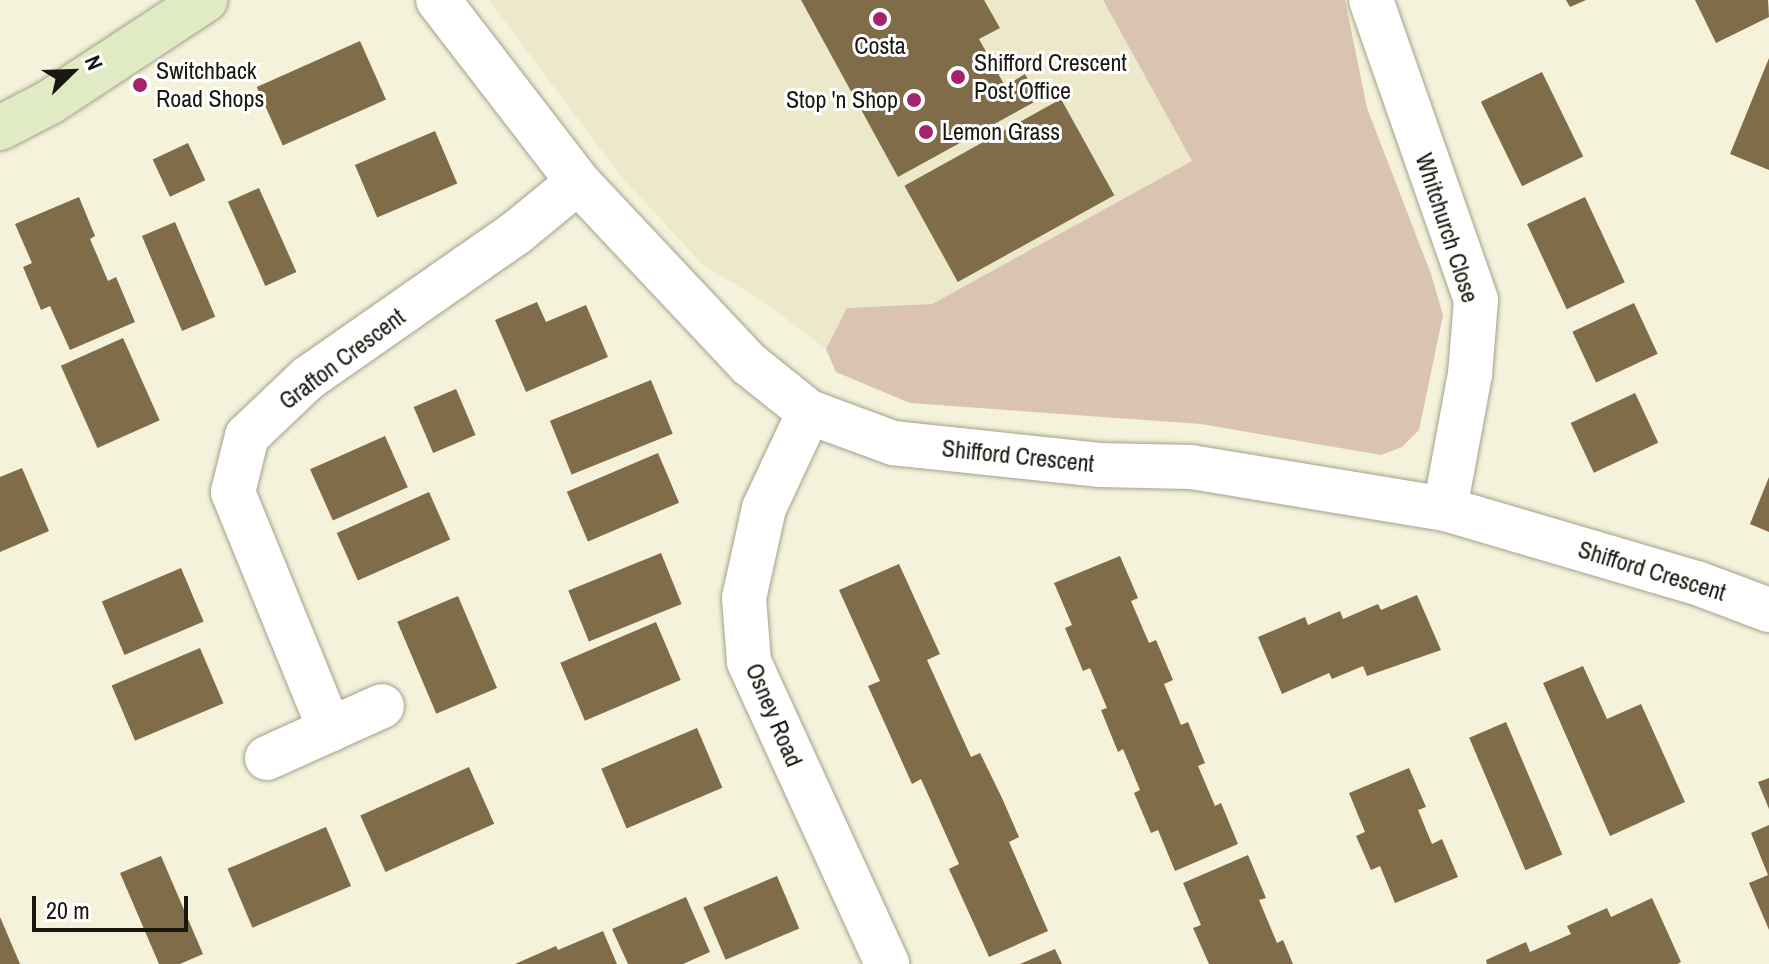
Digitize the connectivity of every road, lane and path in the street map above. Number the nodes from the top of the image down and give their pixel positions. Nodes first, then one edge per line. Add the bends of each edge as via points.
1 (205, 0) edge
2 (438, 0) edge
3 (1371, 0) edge
4 (0, 128) edge
5 (578, 182) junction
6 (809, 412) junction
7 (1445, 509) junction
8 (1769, 610) edge
9 (382, 706) dead end
10 (330, 730) junction
11 (267, 758) dead end
12 (887, 964) edge

1 - 4 main road via 50,102
2 - 5 street, Shifford Crescent
3 - 7 street, Whitchurch Close via 1476,300 1470,374
5 - 6 street, Shifford Crescent via 749,364
5 - 10 street, Grafton Crescent via 516,233 308,378 247,436 233,492
6 - 7 street, Shifford Crescent via 893,443 1099,465 1191,467
6 - 12 street, Osney Road via 764,508 744,598 749,662
7 - 8 street, Shifford Crescent via 1697,583
9 - 10 street
10 - 11 street

